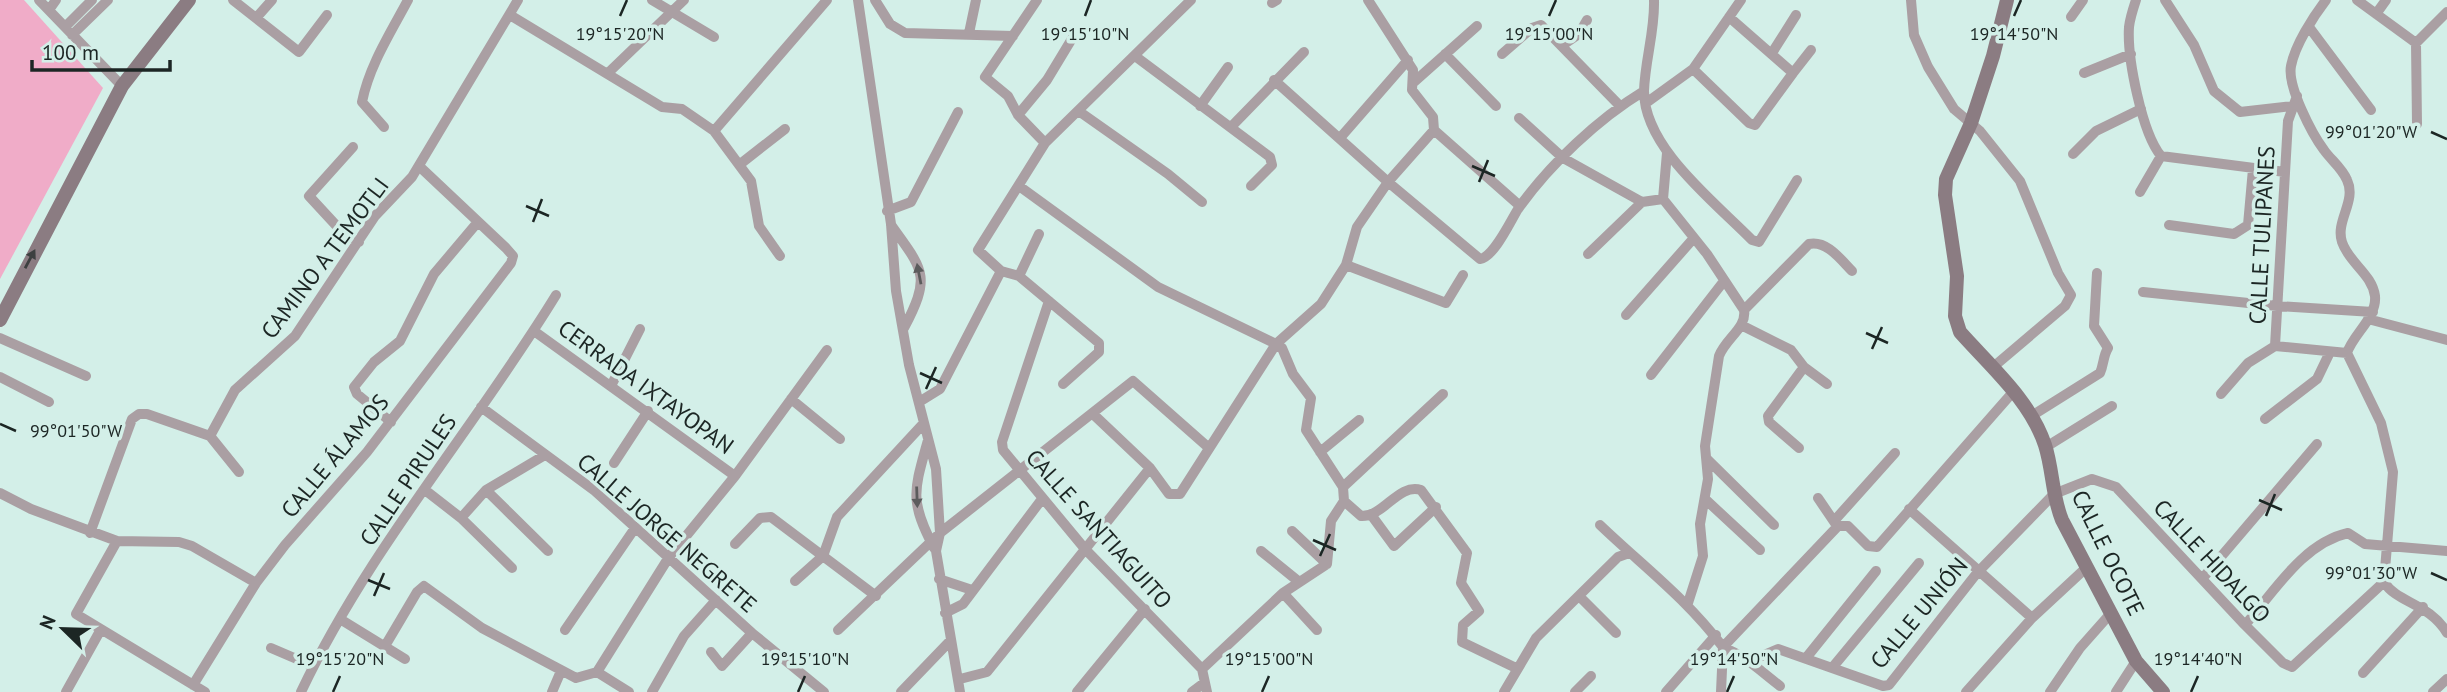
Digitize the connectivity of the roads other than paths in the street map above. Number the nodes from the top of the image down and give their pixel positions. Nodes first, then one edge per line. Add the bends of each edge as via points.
1 (39, 0) edge
2 (56, 0) edge
3 (92, 0) edge
4 (108, 0) edge
5 (189, 0) edge
6 (233, 0) edge
7 (272, 0) edge
8 (408, 0) edge
9 (518, 0) edge
10 (652, 0) edge
11 (684, 0) edge
12 (827, 0) edge
13 (858, 0) edge
14 (875, 0) edge
15 (976, 0) edge
16 (1037, 0) edge
17 (1191, 0) edge
18 (1368, 0) edge
19 (1654, 0) edge
20 (1741, 0) edge
21 (2007, 0) edge
22 (2083, 0) edge
23 (2136, 0) edge
24 (2165, 0) edge
25 (2326, 0) edge
26 (2357, 0) edge
27 (2386, 0) edge
28 (1911, 1) edge
29 (48, 10) junction
30 (672, 11) junction
31 (2447, 12) edge
32 (2376, 14) junction
33 (327, 15) dead end
34 (510, 15) junction
35 (1797, 15) dead end
36 (257, 16) junction
37 (1729, 17) junction
38 (2071, 18) dead end
39 (1587, 20) dead end
40 (1477, 26) dead end
41 (2309, 27) junction
42 (68, 31) junction
43 (969, 33) junction
44 (1013, 36) junction
45 (715, 37) dead end
46 (1073, 37) dead end
47 (2416, 43) junction
48 (1563, 45) junction
49 (1811, 50) dead end
50 (1304, 52) dead end
51 (1772, 53) junction
52 (1445, 54) junction
53 (1502, 54) dead end
54 (2131, 54) junction
55 (1135, 56) junction
56 (1408, 60) junction
57 (1228, 67) dead end
58 (1693, 69) junction
59 (608, 73) junction
60 (1794, 73) junction
61 (2084, 73) dead end
62 (1275, 80) junction
63 (1414, 82) junction
64 (122, 86) junction
65 (1644, 91) junction
66 (2295, 101) junction
67 (1646, 103) junction
68 (1200, 106) junction
69 (1496, 106) dead end
70 (1620, 106) junction
71 (2141, 109) junction
72 (2371, 110) dead end
73 (958, 112) dead end
74 (1080, 112) junction
75 (1018, 115) junction
76 (1519, 118) dead end
77 (1971, 123) junction
78 (2417, 124) dead end
79 (384, 127) dead end
80 (1231, 127) junction
81 (785, 129) dead end
82 (1434, 130) junction
83 (714, 131) junction
84 (1340, 138) junction
85 (1045, 143) junction
86 (353, 147) dead end
87 (1667, 153) junction
88 (2073, 154) dead end
89 (2161, 156) junction
90 (1563, 158) junction
91 (739, 165) junction
92 (419, 166) junction
93 (2253, 169) junction
94 (2285, 172) junction
95 (1797, 180) dead end
96 (1388, 182) junction
97 (1019, 186) junction
98 (1251, 186) dead end
99 (2140, 192) dead end
100 (1662, 199) junction
101 (1202, 202) dead end
102 (1643, 202) junction
103 (1520, 206) junction
104 (887, 211) junction
105 (477, 223) junction
106 (891, 224) junction
107 (2169, 225) dead end
108 (1039, 234) dead end
109 (1693, 239) junction
110 (359, 242) junction
111 (1588, 254) dead end
112 (780, 256) dead end
113 (1346, 265) junction
114 (1001, 271) junction
115 (1853, 271) dead end
116 (2097, 273) dead end
117 (1463, 275) dead end
118 (1019, 276) junction
119 (1724, 281) junction
120 (2143, 292) dead end
121 (556, 295) dead end
122 (1049, 301) junction
123 (2277, 306) junction
124 (1744, 310) junction
125 (1626, 315) dead end
126 (2370, 315) junction
127 (0, 320) edge
128 (1743, 326) junction
129 (904, 328) junction
130 (640, 329) dead end
131 (534, 331) junction
132 (0, 338) edge
133 (2447, 340) edge
134 (1276, 344) junction
135 (2275, 346) junction
136 (827, 350) dead end
137 (2330, 352) junction
138 (2347, 353) junction
139 (1804, 367) junction
140 (1992, 368) junction
141 (1651, 375) dead end
142 (86, 376) dead end
143 (0, 377) edge
144 (1063, 384) dead end
145 (1827, 384) dead end
146 (611, 386) junction
147 (2013, 392) junction
148 (1443, 394) dead end
149 (2221, 394) dead end
150 (791, 399) junction
151 (50, 402) dead end
152 (919, 402) junction
153 (2112, 406) dead end
154 (481, 407) junction
155 (648, 411) junction
156 (1093, 414) junction
157 (2033, 415) junction
158 (2266, 419) dead end
159 (1359, 420) dead end
160 (391, 422) junction
161 (924, 423) junction
162 (210, 436) junction
163 (840, 439) dead end
164 (928, 440) junction
165 (2317, 444) dead end
166 (2046, 447) junction
167 (1209, 448) junction
168 (1799, 448) dead end
169 (1320, 452) junction
170 (1895, 453) dead end
171 (545, 455) junction
172 (1705, 458) junction
173 (614, 463) dead end
174 (1150, 468) junction
175 (239, 472) dead end
176 (1018, 472) junction
177 (735, 475) junction
178 (1343, 487) junction
179 (425, 490) junction
180 (486, 490) junction
181 (0, 493) edge
182 (2054, 494) junction
183 (1818, 498) dead end
184 (1042, 499) junction
185 (1705, 499) junction
186 (1344, 501) junction
187 (1436, 507) junction
188 (1909, 509) junction
189 (1372, 516) junction
190 (461, 518) junction
191 (1836, 523) junction
192 (1600, 525) dead end
193 (1774, 525) dead end
194 (635, 528) junction
195 (1292, 531) dead end
196 (90, 533) junction
197 (940, 533) junction
198 (117, 541) junction
199 (734, 544) dead end
200 (2388, 545) junction
201 (934, 547) junction
202 (1086, 550) junction
203 (1760, 550) dead end
204 (548, 551) dead end
205 (1262, 551) dead end
206 (2447, 551) edge
207 (1629, 553) junction
208 (823, 556) junction
209 (669, 557) junction
210 (1919, 563) dead end
211 (1327, 564) junction
212 (2087, 567) junction
213 (512, 568) dead end
214 (1876, 571) dead end
215 (1977, 573) junction
216 (939, 579) junction
217 (2202, 579) junction
218 (795, 581) dead end
219 (1298, 581) junction
220 (2384, 582) junction
221 (256, 583) junction
222 (972, 590) junction
223 (1283, 593) junction
224 (876, 596) junction
225 (1580, 597) junction
226 (716, 600) junction
227 (1688, 603) junction
228 (2423, 607) junction
229 (1145, 609) junction
230 (945, 613) junction
231 (2111, 613) junction
232 (2032, 618) junction
233 (340, 619) junction
234 (2245, 625) junction
235 (565, 630) dead end
236 (838, 630) dead end
237 (1317, 630) dead end
238 (100, 631) junction
239 (752, 633) junction
240 (1616, 633) dead end
241 (2447, 633) edge
242 (1716, 635) junction
243 (951, 640) junction
244 (385, 646) junction
245 (1723, 647) junction
246 (271, 648) dead end
247 (711, 652) dead end
248 (1749, 658) junction
249 (1805, 658) junction
250 (405, 659) dead end
251 (2136, 662) junction
252 (313, 666) junction
253 (1516, 668) junction
254 (1832, 668) junction
255 (1202, 669) junction
256 (561, 671) junction
257 (597, 672) junction
258 (2362, 673) dead end
259 (1591, 676) dead end
260 (2447, 679) edge
261 (960, 680) junction
262 (193, 685) junction
263 (1780, 686) dead end
264 (1205, 687) edge
265 (820, 691) edge
266 (66, 692) edge
267 (205, 692) edge
268 (301, 692) edge
269 (552, 692) edge
270 (629, 692) edge
271 (652, 692) edge
272 (901, 692) edge
273 (960, 692) edge
274 (1077, 692) edge
275 (1192, 692) edge
276 (1504, 692) edge
277 (1576, 692) edge
278 (1666, 692) edge
279 (1721, 692) edge
280 (1966, 692) edge
281 (2050, 692) edge
282 (2116, 692) edge
283 (2163, 692) edge
284 (2433, 692) edge

1 - 29 street
2 - 29 street
3 - 42 street
4 - 42 street
5 - 64 street
6 - 36 street
7 - 36 street
8 - 79 street via 376,61 362,102
9 - 34 street, CAMINO A TEMOTLI
10 - 30 street
11 - 30 street
12 - 83 street
13 - 104 street
14 - 43 street via 895,30
15 - 43 street
16 - 44 street
17 - 55 street
18 - 56 street
19 - 65 street
20 - 37 street
21 - 77 street, CALLE OCOTE
22 - 38 street
23 - 54 street via 2129,27
24 - 66 street via 2194,45 2214,91 2240,112
25 - 41 street
26 - 32 street
27 - 32 street
28 - 77 street via 1914,35 1928,67 1947,100
29 - 42 street
30 - 45 street
30 - 59 street
31 - 47 street
32 - 47 street
33 - 36 street via 299,52
34 - 59 street
34 - 92 street, CAMINO A TEMOTLI
35 - 51 street
37 - 51 street
37 - 58 street
39 - 48 street
40 - 52 street
41 - 66 street via 2290,68
41 - 72 street
42 - 64 street
43 - 44 street
44 - 75 street via 985,77 1008,96
46 - 75 street via 1047,80
47 - 78 street
48 - 53 street via 1537,24
48 - 70 street
49 - 60 street
50 - 62 street
51 - 60 street
52 - 63 street
52 - 69 street
54 - 61 street
54 - 71 street
55 - 68 street
55 - 74 street
56 - 63 street
56 - 84 street
57 - 68 street
58 - 60 street via 1755,125
58 - 67 street
59 - 83 street via 662,107 682,109
62 - 80 street
62 - 84 street
63 - 82 street via 1414,97 1429,110
127 -> 64 street
65 - 67 street
65 - 70 street
66 - 94 street, CALLE TULIPANES via 2288,121
66 - 126 street via 2323,150 2348,181 2350,194 2340,225 2341,240 2370,281 2375,296
67 - 87 street
68 - 80 street
70 - 90 street
71 - 88 street via 2096,131
71 - 89 street
73 - 104 street via 911,202
74 - 85 street
74 - 101 street
75 - 85 street
76 - 90 street
77 - 140 street, CALLE OCOTE via 1946,178 1958,276 1955,316 1960,332
77 - 140 street via 2020,181 2071,295 2065,306
80 - 98 street via 1273,161
81 - 91 street
82 - 96 street
82 - 103 street
83 - 91 street
84 - 96 street
85 - 97 street
86 - 110 street via 309,195 345,235
87 - 95 street via 1759,242
87 - 100 street
89 - 93 street
89 - 99 street
90 - 102 street
90 - 103 street
91 - 112 street via 753,188 759,226
92 - 105 street
92 - 110 street, CAMINO A TEMOTLI via 375,216
93 - 94 street
93 - 107 street via 2248,225 2242,230 2234,234
94 - 123 street, CALLE TULIPANES
96 - 103 street via 1480,259 1493,250
96 - 113 street via 1357,227
97 - 114 street via 978,250
97 - 134 street via 1158,287
100 - 102 street
100 - 109 street
102 - 111 street
104 - 106 street
105 - 160 street, CALLE ÁLAMOS via 513,256
105 - 160 street via 434,275 400,341 374,362 354,387
106 - 129 street
129 -> 106 street via 923,277
108 - 118 street
109 - 119 street
109 - 125 street
110 - 162 street, CAMINO A TEMOTLI via 295,336 234,390
113 - 117 street via 1446,303
113 - 134 street via 1321,304
114 - 118 street
114 - 152 street via 940,389
115 - 124 street via 1825,246 1809,243
116 - 157 street via 2094,326 2108,348 2101,373
118 - 122 street
119 - 124 street
119 - 141 street
120 - 123 street
121 - 131 street, CALLE PIRULES
122 - 144 street via 1101,347
122 - 176 street, CALLE SANTIAGUITO via 1002,442
123 - 126 street
123 - 135 street, CALLE TULIPANES
124 - 128 street
126 - 133 street
126 - 138 street
128 - 139 street via 1791,349
128 - 172 street via 1731,334 1719,356
129 - 152 street
130 - 146 street
131 - 146 street, CERRADA IXTAYOPAN
131 - 154 street, CALLE PIRULES
132 - 142 street
134 - 167 street
134 - 169 street via 1311,398 1306,430
135 - 137 street
135 - 149 street, CALLE TULIPANES via 2248,363
136 - 150 street
137 - 138 street
137 - 158 street via 2317,379
138 - 200 street via 2373,405 2389,452 2393,472
139 - 145 street
139 - 168 street via 1768,416
140 - 147 street, CALLE OCOTE
143 - 151 street
146 - 155 street, CERRADA IXTAYOPAN
147 - 157 street, CALLE OCOTE
147 - 188 street
148 - 178 street
150 - 163 street
150 - 177 street
152 - 161 street
153 - 166 street
154 - 171 street, CALLE JORGE NEGRETE
154 - 179 street, CALLE PIRULES
155 - 173 street
155 - 177 street, CERRADA IXTAYOPAN
156 - 167 street via 1133,381
156 - 174 street
156 - 176 street
157 - 166 street, CALLE OCOTE
159 - 169 street
160 - 221 street, CALLE ÁLAMOS
161 - 164 street
161 - 208 street via 837,517
162 - 175 street
162 - 196 street via 147,414 132,419
164 - 197 street via 936,469
164 -> 201 street via 915,498 918,516
165 - 217 street
166 - 182 street, CALLE OCOTE
167 - 174 street via 1186,488 1175,496
169 - 178 street
170 - 191 street
171 - 180 street
171 - 194 street, CALLE JORGE NEGRETE via 595,491
172 - 185 street
172 - 193 street
174 - 202 street
176 - 184 street, CALLE SANTIAGUITO
176 - 197 street
177 - 209 street
178 - 186 street
179 - 190 street
179 - 233 street, CALLE PIRULES
180 - 190 street
180 - 204 street
181 - 196 street
182 - 212 street, CALLE OCOTE
182 - 215 street, CALLE UNIÓN
182 - 217 street, CALLE HIDALGO via 2092,479 2105,481 2131,502
183 - 191 street
184 - 202 street, CALLE SANTIAGUITO
184 - 222 street
185 - 203 street
185 - 227 street via 1700,524 1702,564
186 - 189 street via 1361,516
186 - 211 street via 1331,521
187 - 189 street via 1421,490 1412,488
187 - 189 street via 1394,546
187 - 253 street via 1465,547 1462,589 1479,611 1463,625 1462,642
188 - 191 street via 1877,547 1868,546 1849,526
188 - 215 street
190 - 213 street
191 - 245 street
192 - 207 street
194 - 209 street, CALLE JORGE NEGRETE
194 - 235 street
195 - 211 street
196 - 198 street
197 - 201 street
198 - 221 street via 186,544
198 - 238 street via 75,610 79,618
199 - 208 street via 766,516
200 - 206 street
200 - 220 street
200 - 234 street via 2365,544 2348,533 2335,536 2305,555
201 - 216 street
201 - 224 street
202 - 229 street, CALLE SANTIAGUITO
202 - 261 street via 988,672
205 - 219 street
207 - 225 street via 1618,557
207 - 227 street
208 - 218 street
208 - 224 street
209 - 226 street, CALLE JORGE NEGRETE
209 - 257 street
210 - 254 street
211 - 219 street
212 - 231 street, CALLE OCOTE
212 - 232 street
214 - 249 street
215 - 232 street
215 - 254 street, CALLE UNIÓN via 1889,685
216 - 222 street
216 - 230 street
217 - 234 street, CALLE HIDALGO
219 - 223 street
220 - 228 street
220 - 234 street, CALLE HIDALGO via 2292,667
221 - 262 street, CALLE ÁLAMOS
222 - 230 street via 963,604
223 - 237 street
223 - 255 street
224 - 236 street
225 - 240 street
225 - 253 street via 1536,638
226 - 239 street, CALLE JORGE NEGRETE
226 - 271 street via 684,636
227 - 242 street
228 - 241 street
228 - 258 street
229 - 255 street, CALLE SANTIAGUITO
229 - 274 street
230 - 243 street
231 - 251 street, CALLE OCOTE
231 - 281 street
232 - 280 street
233 - 244 street
233 - 252 street, CALLE PIRULES
238 - 262 street
238 - 266 street
239 - 247 street via 722,666
239 - 265 street, CALLE JORGE NEGRETE
242 - 245 street
242 - 278 street
243 - 261 street
243 - 272 street
244 - 250 street
244 - 256 street via 424,586 482,628
245 - 248 street
245 - 279 street
246 - 252 street
248 - 249 street, CALLE UNIÓN via 1778,649
248 - 263 street
249 - 254 street, CALLE UNIÓN
251 - 282 street
251 - 283 street, CALLE OCOTE
252 - 268 street, CALLE PIRULES
253 - 276 street
255 - 264 street
256 - 257 street via 576,678
256 - 269 street
257 - 270 street
259 - 277 street
260 - 284 street
261 - 273 street
262 - 267 street
264 - 275 street

